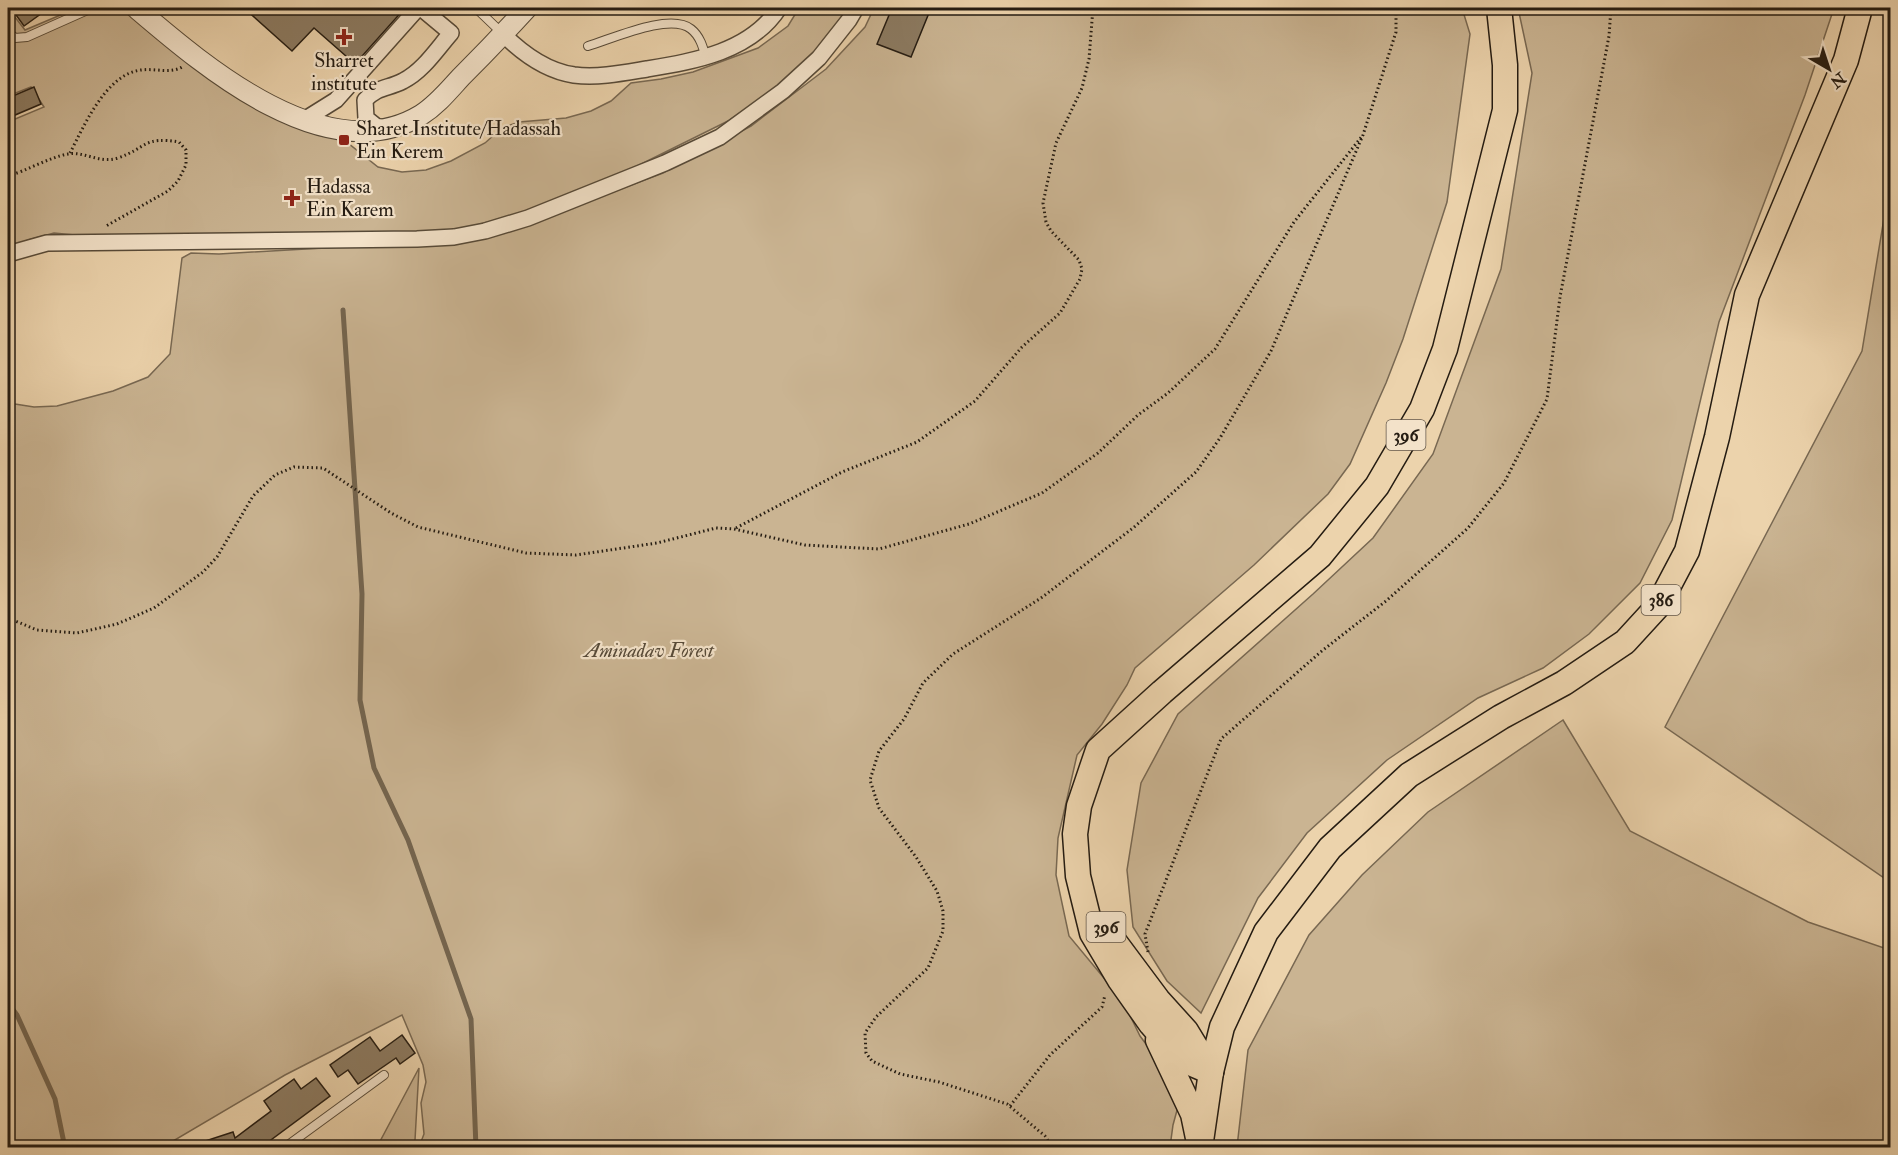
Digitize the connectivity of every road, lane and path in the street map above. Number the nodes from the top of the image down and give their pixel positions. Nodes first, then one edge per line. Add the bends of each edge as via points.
1 (92, 8) edge
2 (136, 8) edge
3 (420, 8) edge
4 (527, 8) edge
5 (779, 8) edge
6 (856, 8) edge
7 (1093, 8) edge
8 (1396, 8) edge
9 (1499, 8) edge
10 (1611, 8) edge
11 (1860, 8) edge
12 (480, 12) dead end
13 (8, 32) edge
14 (503, 34) junction
15 (588, 46) dead end
16 (193, 54) junction
17 (706, 58) junction
18 (304, 120) junction
19 (387, 130) junction
20 (1363, 135) junction
21 (70, 153) junction
22 (8, 176) edge
23 (75, 243) junction
24 (8, 254) edge
25 (734, 529) junction
26 (8, 618) edge
27 (1128, 976) junction
28 (1150, 1024) junction
29 (1211, 1072) junction
30 (384, 1075) dead end
31 (1010, 1106) junction
32 (284, 1148) edge
33 (1053, 1148) edge
34 (1200, 1148) edge

1 - 13 lane via 27,37 15,38
2 - 16 street
3 - 18 street via 336,100
3 - 19 street via 451,33 415,72 380,88 365,100 366,118
4 - 14 street
5 - 17 street via 751,38
6 - 23 street via 819,58 783,91 720,137 665,163 507,225 454,237 417,239
7 - 25 path via 1082,88 1056,143 1043,203 1051,231 1079,260 1082,269 1060,313 1022,347 975,401 917,442 842,472
8 - 20 path via 1396,32
9 - 27 main road, 396 via 1505,110 1445,349 1422,409 1377,486 1320,556 1098,750 1090,818 1091,872 1099,911
10 - 27 path via 1560,297 1547,399 1504,483 1468,528 1221,739 1144,934 1149,950 1145,961
11 - 29 main road, 386 via 1846,60 1747,295 1717,437 1687,551 1658,606 1625,642 1409,775 1330,848 1266,932 1222,1027
12 - 14 lane
14 - 17 street via 530,57 572,75 622,73
14 - 19 street via 434,105
15 - 17 lane via 662,23 675,23 690,27 698,36
16 - 18 street via 274,107
16 - 21 path via 175,71 140,70 123,75 93,108
18 - 19 street via 345,131
20 - 25 path via 1294,222 1215,349 1098,453 1042,493 969,524 879,549 806,545
20 - 31 path via 1271,351 1196,472 1133,528 1041,598 953,654 923,683 904,719 879,751 870,780 879,808 937,891 943,931 928,968 876,1017 865,1033 866,1053 900,1074 939,1082
21 - 22 path
21 - 23 path via 105,160 162,139 179,141 186,150 186,165 168,191
23 - 24 street via 47,243
25 - 26 path via 716,528 657,543 576,555 526,553 418,527 323,468 294,467 275,475 253,496 217,557 203,572 154,608 117,624 77,633 37,630
27 - 28 main road, 396
27 - 29 main road, 396 via 1186,1031
27 - 31 path via 1106,989 1102,1007 1050,1055
28 - 29 main road, 396 via 1190,1063
28 - 34 main road via 1193,1114
29 - 34 main road, 386
30 - 32 lane
31 - 33 path

